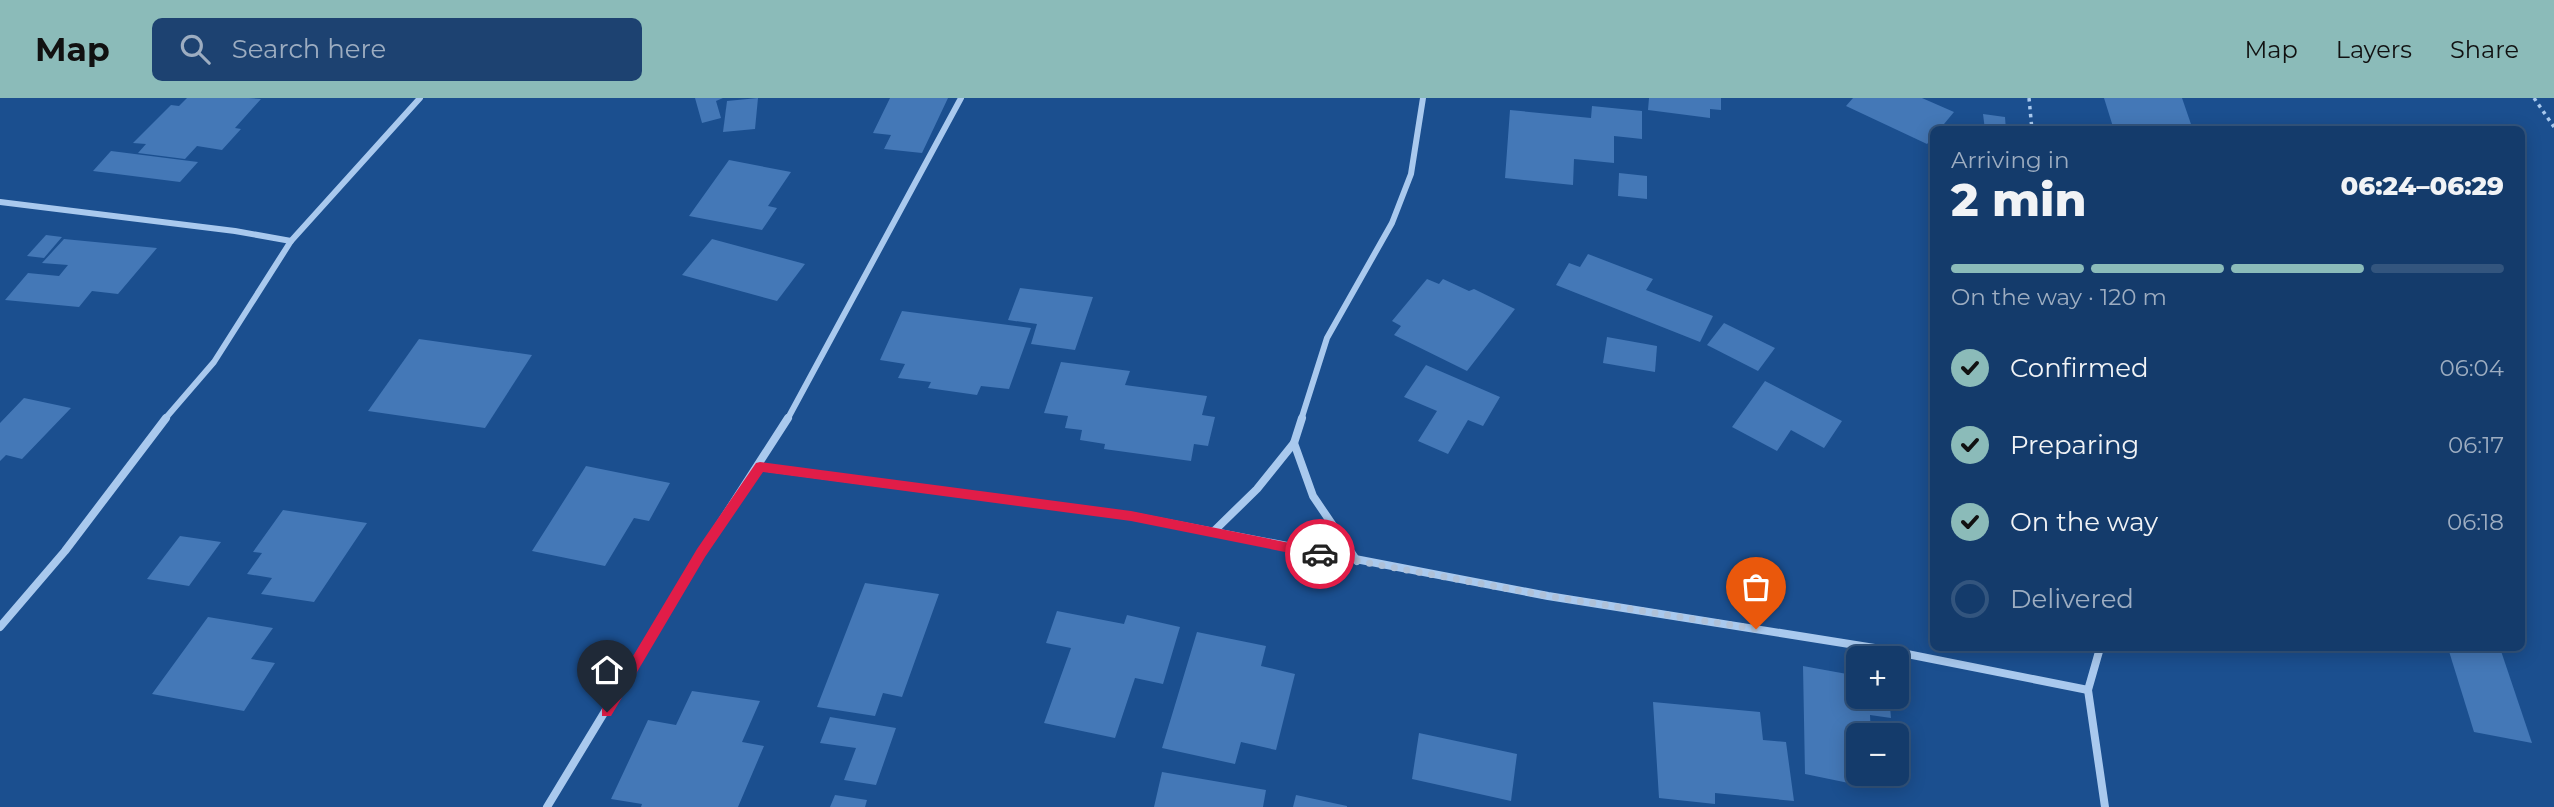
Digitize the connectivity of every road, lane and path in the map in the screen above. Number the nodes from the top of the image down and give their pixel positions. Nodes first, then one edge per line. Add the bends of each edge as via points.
1 (420, 98) edge
2 (961, 98) edge
3 (1423, 98) edge
4 (2029, 98) edge
5 (2534, 98) edge
6 (2032, 126) edge
7 (2554, 127) edge
8 (0, 202) edge
9 (291, 241) junction
10 (1294, 443) junction
11 (760, 467) junction
12 (1213, 532) junction
13 (1357, 561) junction
14 (0, 628) edge
15 (2099, 651) edge
16 (2088, 690) junction
17 (547, 807) edge
18 (2105, 807) edge

1 - 9 street
2 - 11 street
3 - 10 street via 1411,174 1392,223 1327,338
4 - 6 path
5 - 7 path
8 - 9 street
9 - 14 street via 214,362
10 - 12 street via 1257,489
10 - 13 street via 1313,496
11 - 12 street via 1131,516
11 - 17 street via 701,553
12 - 13 street
13 - 16 street via 1887,650
15 - 16 street
16 - 18 street

